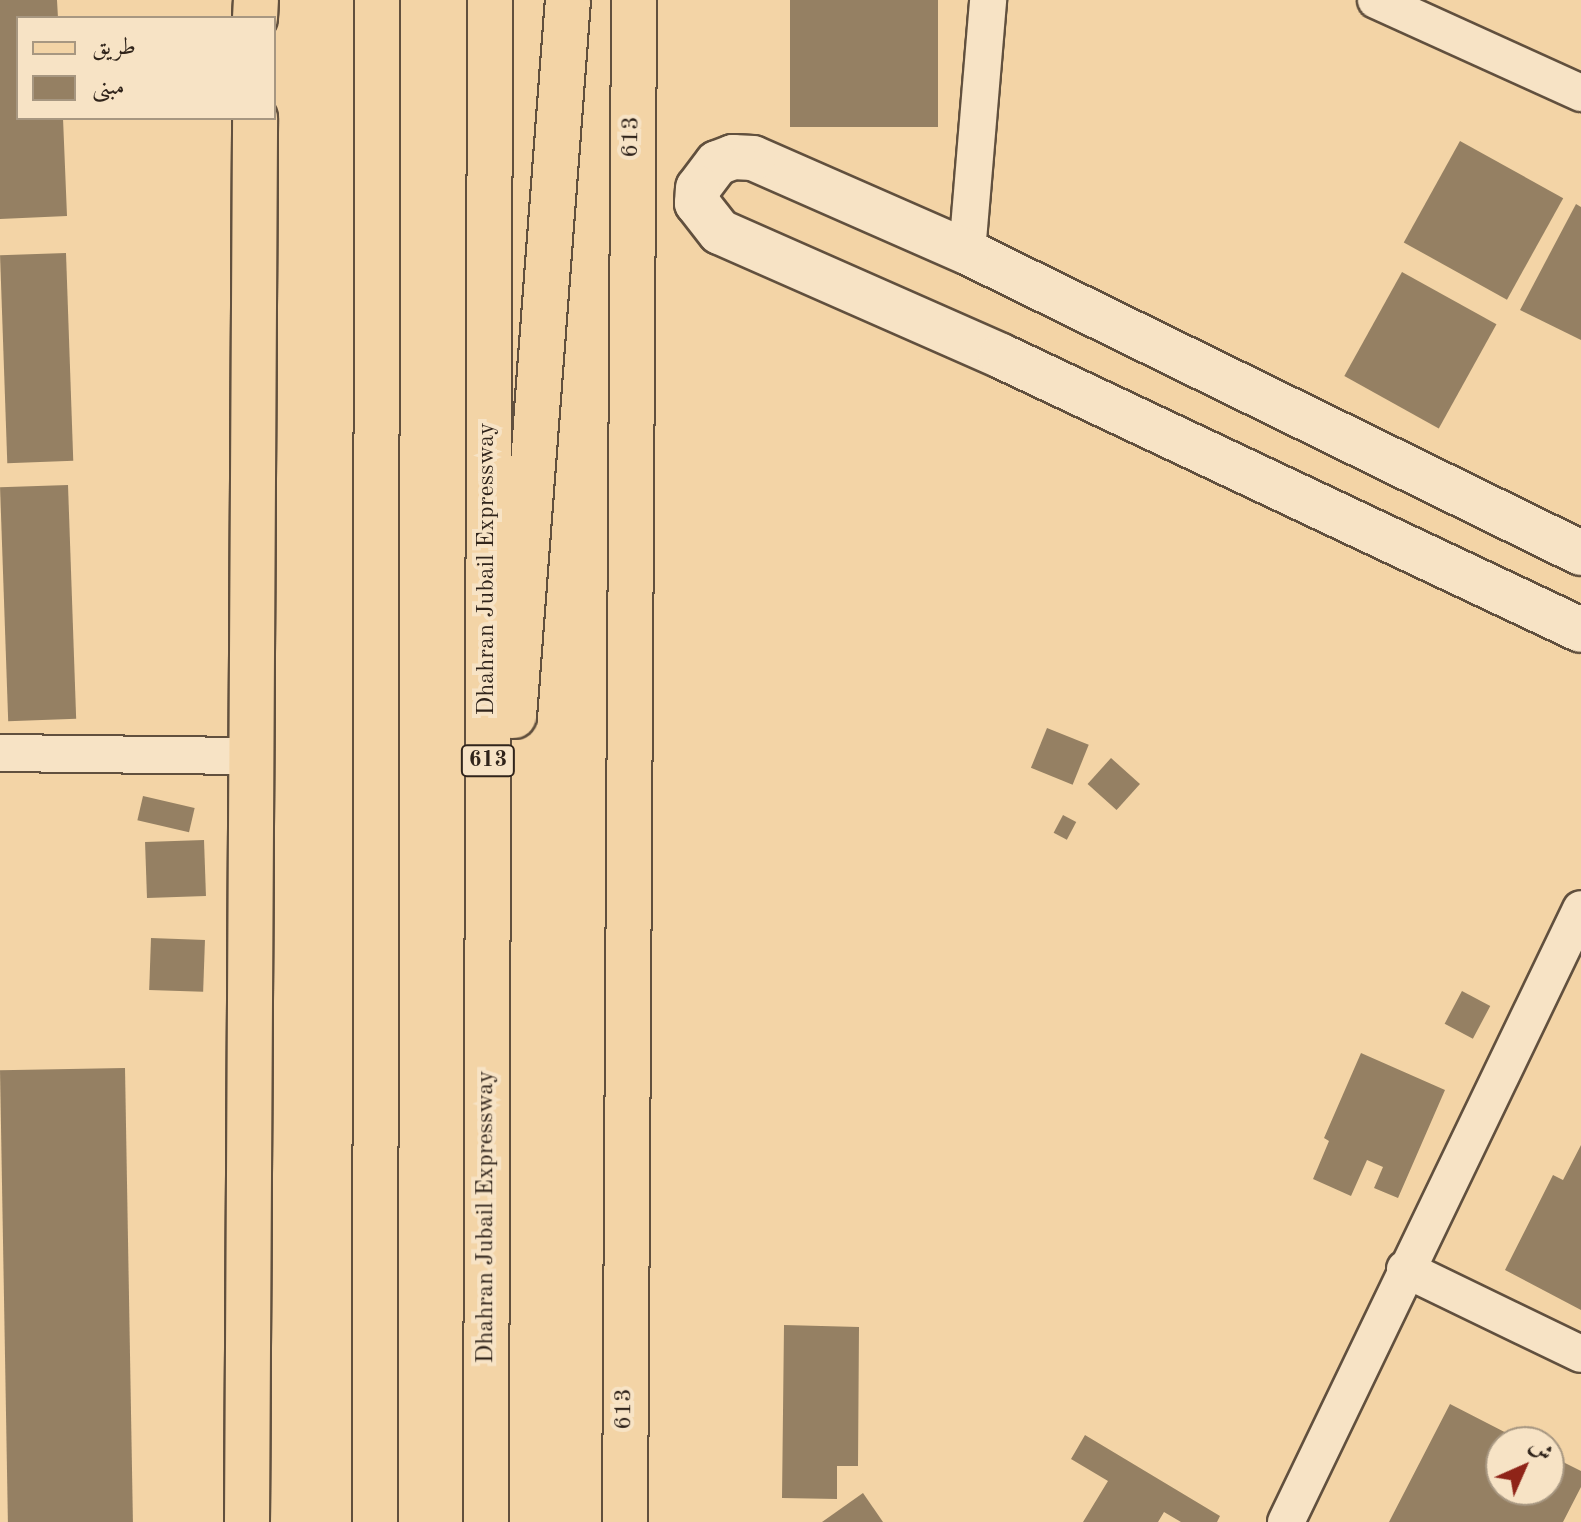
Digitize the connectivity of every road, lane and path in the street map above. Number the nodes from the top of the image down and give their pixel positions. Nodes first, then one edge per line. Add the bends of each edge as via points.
1 (377, 0) edge
2 (490, 0) edge
3 (568, 0) edge
4 (634, 0) edge
5 (988, 0) edge
6 (1376, 0) edge
7 (1423, 10) edge
8 (1581, 93) edge
9 (255, 120) edge
10 (967, 252) junction
11 (1581, 553) edge
12 (1581, 630) edge
13 (0, 753) edge
14 (255, 756) junction
15 (1581, 909) edge
16 (487, 1045) junction
17 (1405, 1269) junction
18 (1581, 1354) edge
19 (247, 1522) edge
20 (375, 1522) edge
21 (486, 1522) edge
22 (625, 1522) edge
23 (1286, 1522) edge

1 - 20 main road
2 - 16 main road, Dhahran Jubail Expressway / 613
3 - 16 main road via 564,105
4 - 22 main road, 613
5 - 10 street
6 - 7 street
7 - 8 street
9 - 14 main road
10 - 11 street
10 - 12 street via 753,158 717,163 698,188 697,203 720,232 1001,356
13 - 14 street
14 - 19 main road
15 - 17 street
16 - 21 main road, Dhahran Jubail Expressway / 613
17 - 18 street
17 - 23 street

